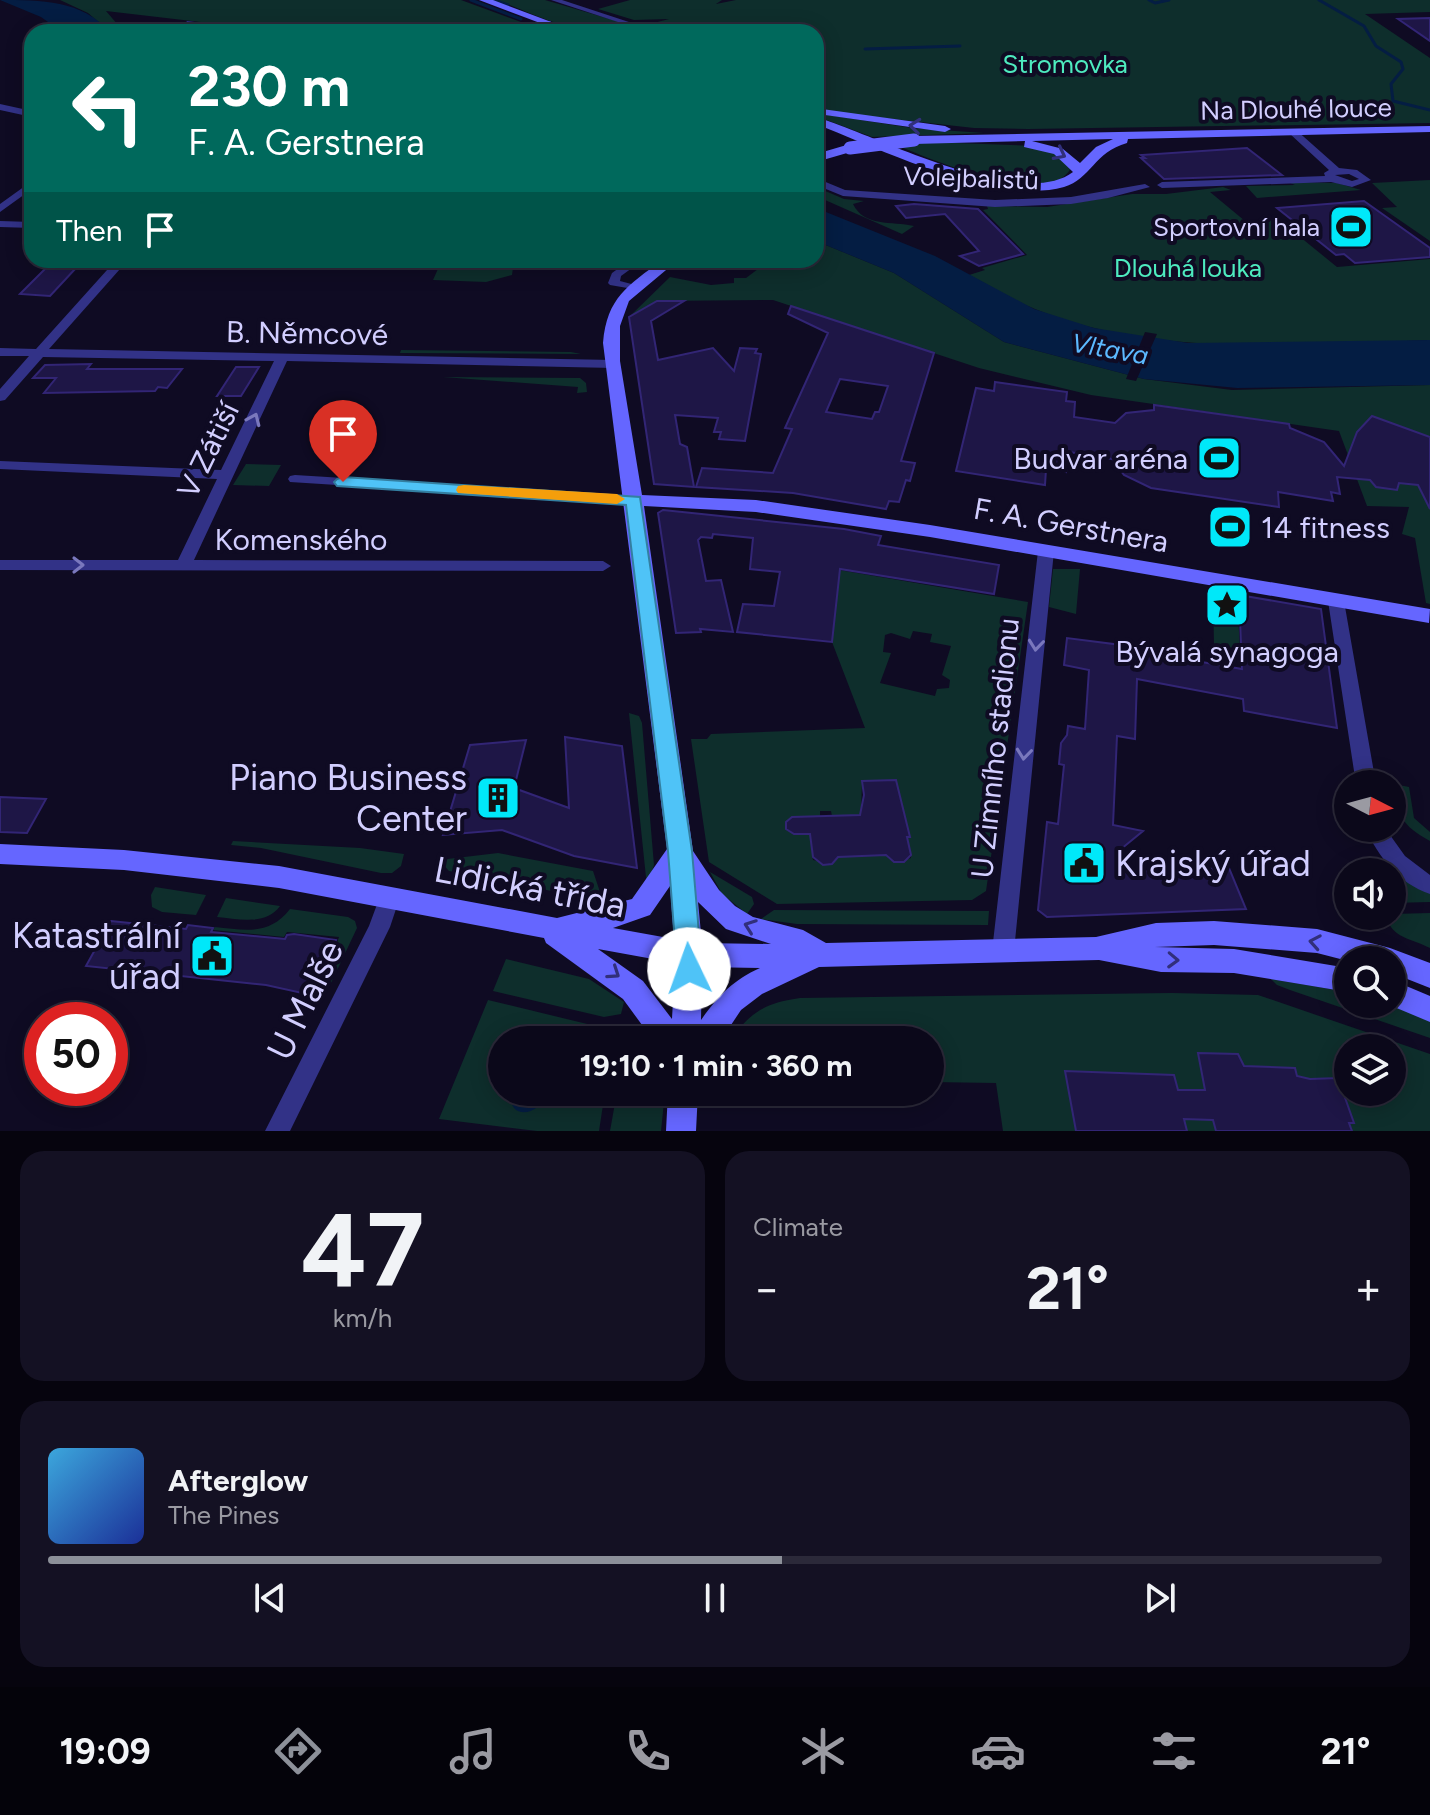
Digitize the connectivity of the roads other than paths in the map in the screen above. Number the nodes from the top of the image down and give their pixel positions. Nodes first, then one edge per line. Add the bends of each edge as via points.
1 (484, 0) edge
2 (555, 0) edge
3 (187, 23) dead end
4 (548, 23) joint
5 (195, 24) edge
6 (537, 24) edge
7 (631, 24) edge
8 (0, 107) edge
9 (24, 112) edge
10 (824, 112) edge
11 (824, 123) edge
12 (1430, 129) edge
13 (1292, 131) junction
14 (1162, 133) junction
15 (1105, 134) junction
16 (928, 140) junction
17 (824, 156) edge
18 (1080, 173) junction
19 (824, 185) edge
20 (24, 190) edge
21 (0, 209) edge
22 (0, 224) edge
23 (24, 225) edge
24 (115, 268) edge
25 (626, 268) edge
26 (661, 268) edge
27 (635, 288) junction
28 (0, 352) edge
29 (38, 353) junction
30 (282, 358) junction
31 (614, 364) junction
32 (0, 397) edge
33 (0, 465) edge
34 (227, 475) junction
35 (295, 479) dead end
36 (634, 500) junction
37 (1046, 551) junction
38 (0, 565) edge
39 (183, 566) junction
40 (603, 566) dead end
41 (1336, 601) junction
42 (1429, 616) edge
43 (1364, 770) edge
44 (1381, 842) edge
45 (680, 851) junction
46 (0, 854) edge
47 (1430, 885) edge
48 (389, 897) junction
49 (549, 930) junction
50 (1336, 946) edge
51 (1096, 949) junction
52 (1003, 951) junction
53 (689, 954) junction
54 (820, 955) junction
55 (1406, 966) edge
56 (1430, 976) edge
57 (1334, 978) edge
58 (1406, 998) edge
59 (1428, 1007) edge
60 (661, 1026) edge
61 (686, 1026) edge
62 (714, 1026) edge
63 (682, 1106) edge
64 (277, 1131) edge
65 (681, 1131) edge

1 - 4 main road
2 - 7 street
3 - 5 street
4 - 6 street
8 - 9 street
15 -> 10 main road via 944,129
11 - 18 main road via 1000,185 1048,187
12 - 13 main road, Na Dlouhé louce
13 - 14 main road, Na Dlouhé louce
13 - 19 street, Volejbalistů via 1334,175 1007,205 843,193
14 - 15 main road
14 - 18 main road via 1108,144 1094,152
15 - 16 main road
16 - 17 main road, bridge
16 -> 18 main road via 1038,145 1068,156
20 - 21 street
22 - 23 street
24 - 29 street
25 - 27 street via 614,283
26 - 27 main road
27 - 31 main road via 623,299 613,322
28 - 29 street, B. Němcové
29 - 30 street, B. Němcové
29 - 32 street
30 - 31 street, B. Němcové
34 -> 30 street, V Zátiší
31 - 36 main road
33 - 34 street
34 - 39 street, V Zátiší
35 - 36 street, F. A. Gerstnera
36 - 37 main road, F. A. Gerstnera via 770,508
36 - 45 main road
37 - 41 main road, F. A. Gerstnera
37 -> 52 street, U Zimního stadionu
38 -> 39 street, Komenského
39 - 40 street, Komenského
41 - 42 main road, F. A. Gerstnera
41 - 43 street
44 - 47 street via 1409,874
45 - 49 main road via 641,907
45 - 53 main road
54 -> 45 main road via 803,939 743,925 724,913 704,892
46 - 48 main road, Lidická třída via 222,869
48 - 49 main road, Lidická třída
48 - 64 street, U Malše
49 - 53 main road, Lidická třída
49 -> 60 main road via 627,982
50 -> 51 main road, Lidická třída via 1251,934 1156,935
51 - 52 main road, Lidická třída
51 -> 57 main road, Lidická třída via 1161,960 1234,961
52 - 54 main road, Lidická třída
53 - 54 main road, Lidická třída
53 - 61 main road
54 - 62 main road via 752,985 731,1001
55 - 56 main road, Lidická třída
58 - 59 main road
63 - 65 main road

